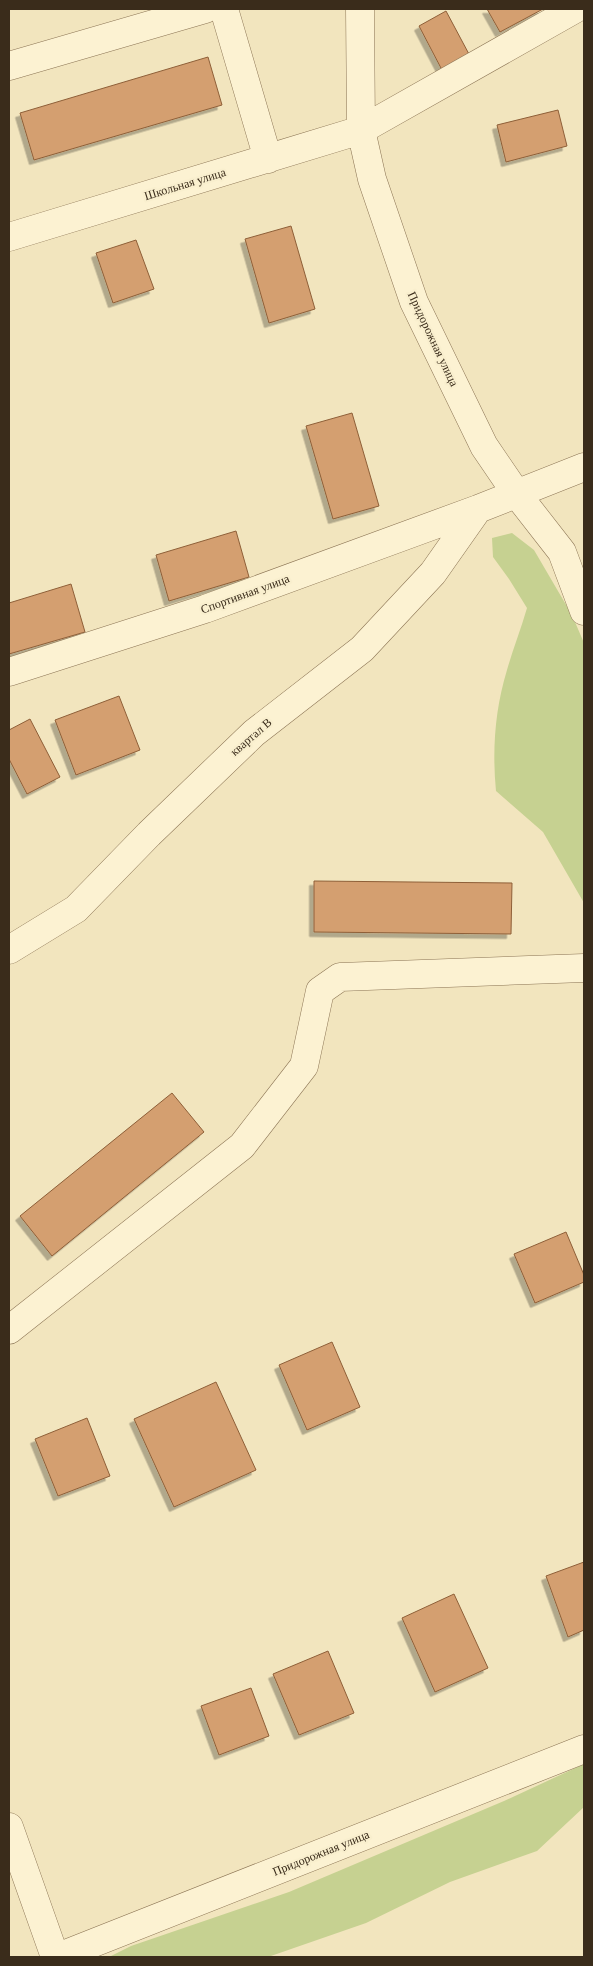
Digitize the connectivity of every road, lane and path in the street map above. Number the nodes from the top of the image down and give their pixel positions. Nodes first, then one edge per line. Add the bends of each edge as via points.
1 (205, 9) edge
2 (224, 9) edge
3 (360, 9) edge
4 (575, 9) edge
5 (9, 66) edge
6 (361, 130) junction
7 (268, 159) junction
8 (9, 237) edge
9 (584, 467) edge
10 (516, 493) junction
11 (478, 509) junction
12 (584, 610) edge
13 (9, 672) edge
14 (9, 950) edge
15 (584, 968) edge
16 (9, 1330) edge
17 (584, 1749) edge
18 (9, 1827) edge
19 (56, 1957) edge

1 - 5 street
2 - 7 street
3 - 6 street, Придорожная улица
4 - 6 street, Школьная улица
6 - 7 street, Школьная улица
6 - 10 street, Придорожная улица via 372,180 414,302 484,446
7 - 8 street, Школьная улица
9 - 10 street, Спортивная улица
10 - 11 street, Спортивная улица
10 - 12 street, Придорожная улица via 562,552
11 - 13 street, Спортивная улица via 205,609
11 - 14 street, квартал В via 433,573 362,648 254,732 76,909
15 - 16 street via 340,977 320,991 304,1066 242,1146
17 - 19 street, Придорожная улица
18 - 19 street

